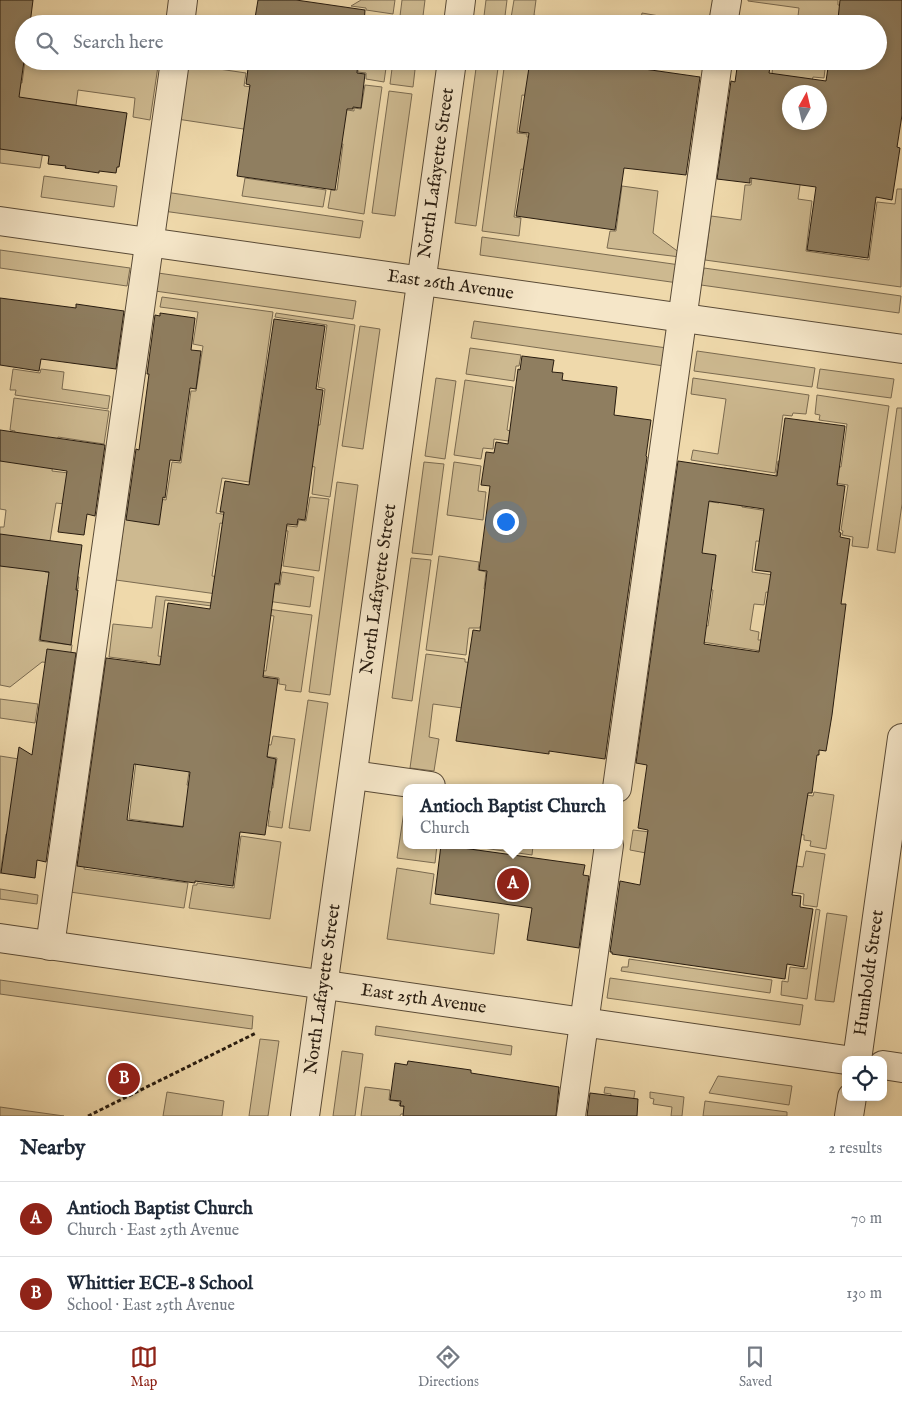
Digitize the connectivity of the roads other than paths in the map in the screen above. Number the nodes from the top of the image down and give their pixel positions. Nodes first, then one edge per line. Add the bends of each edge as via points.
1 (183, 0) edge
2 (461, 0) edge
3 (727, 0) edge
4 (181, 15) edge
5 (459, 15) edge
6 (725, 15) edge
7 (174, 70) edge
8 (451, 70) edge
9 (717, 70) edge
10 (0, 221) edge
11 (149, 242) junction
12 (422, 280) junction
13 (682, 318) junction
14 (902, 349) edge
15 (902, 738) edge
16 (353, 775) junction
17 (417, 784) edge
18 (618, 784) edge
19 (608, 849) edge
20 (0, 938) edge
21 (50, 946) junction
22 (324, 985) junction
23 (584, 1023) junction
24 (858, 1056) edge
25 (842, 1059) edge
26 (887, 1066) edge
27 (902, 1068) edge
28 (851, 1101) edge
29 (305, 1116) edge
30 (571, 1116) edge
31 (849, 1116) edge

1 - 4 street
2 - 5 street
3 - 6 street
7 - 11 street
8 - 12 street, North Lafayette Street
9 - 13 street
10 - 11 street, East 26th Avenue
11 - 12 street, East 26th Avenue
11 - 21 street
12 - 13 street, East 26th Avenue
12 - 16 street, North Lafayette Street
13 - 14 street, East 26th Avenue
13 - 18 street
15 - 24 street, Humboldt Street
16 - 17 street
16 - 22 street, North Lafayette Street
19 - 23 street
20 - 21 street, East 25th Avenue
21 - 22 street, East 25th Avenue
22 - 23 street, East 25th Avenue
22 - 29 street, North Lafayette Street
23 - 25 street, East 25th Avenue
23 - 30 street
26 - 27 street
28 - 31 street

